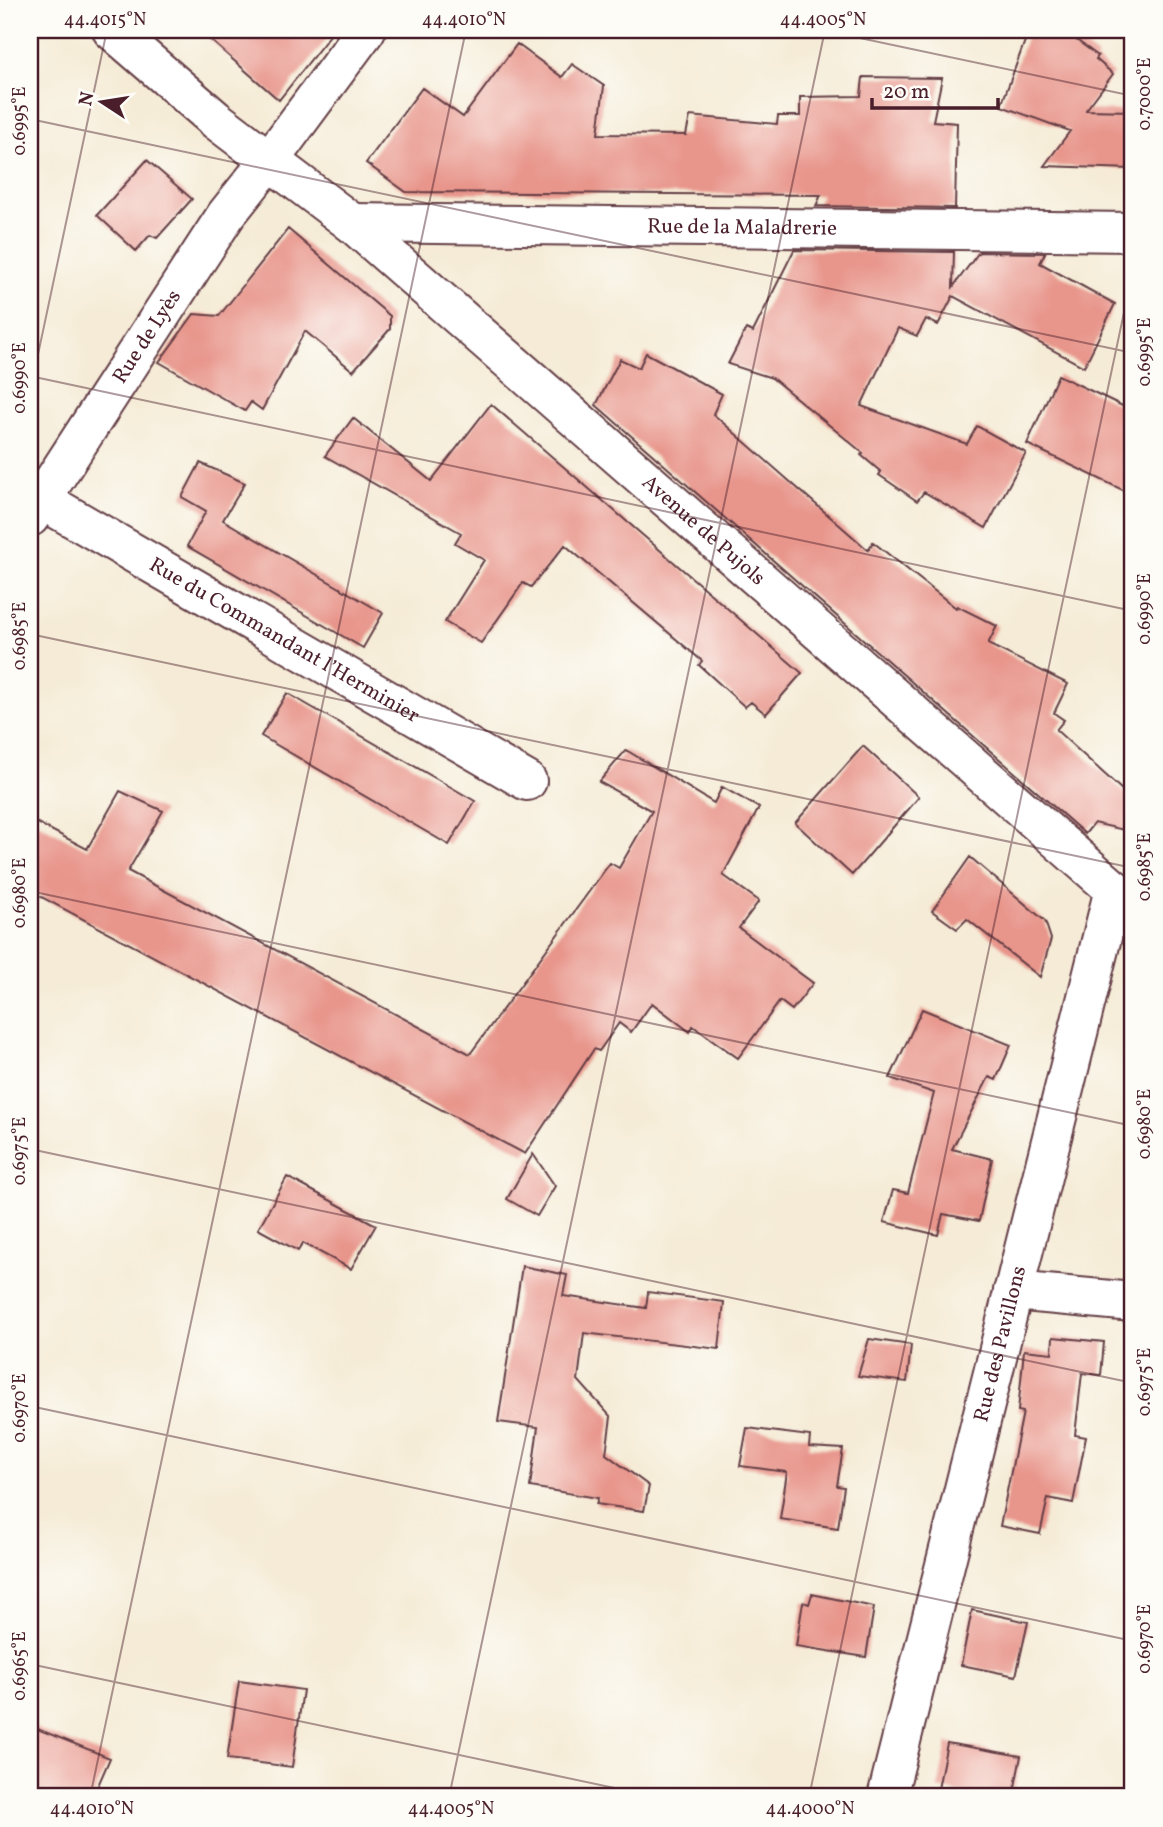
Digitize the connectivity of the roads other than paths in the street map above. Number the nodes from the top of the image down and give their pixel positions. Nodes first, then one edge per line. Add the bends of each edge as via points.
1 (112, 30) edge
2 (366, 30) edge
3 (269, 161) junction
4 (352, 223) junction
5 (1133, 232) edge
6 (36, 508) edge
7 (527, 781) dead end
8 (1124, 898) edge
9 (1013, 1291) junction
10 (1133, 1301) edge
11 (887, 1797) edge

1 - 3 street, Avenue de Pujols
2 - 3 street, Rue de Lyès
3 - 4 street, Avenue de Pujols
3 - 6 street, Rue de Lyès via 226,215
4 - 5 street, Rue de la Maladrerie
4 - 8 street, Avenue de Pujols
6 - 7 street, Rue du Commandant l’Herminier
8 - 9 street, Rue des Pavillons
9 - 10 street
9 - 11 street, Rue des Pavillons

